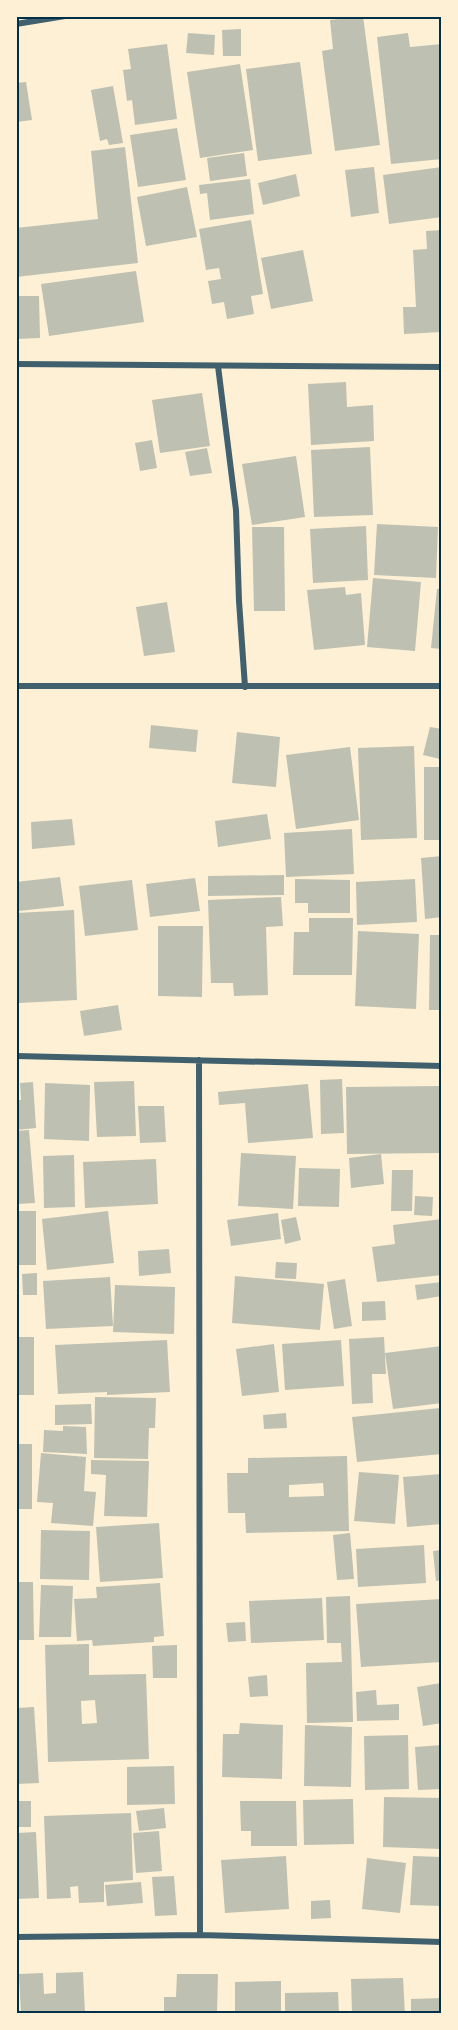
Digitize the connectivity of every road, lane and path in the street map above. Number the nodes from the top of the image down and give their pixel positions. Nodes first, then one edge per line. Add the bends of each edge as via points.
1 (66, 16) edge
2 (16, 24) edge
3 (16, 364) edge
4 (218, 366) junction
5 (441, 367) edge
6 (16, 686) edge
7 (441, 686) edge
8 (245, 687) junction
9 (16, 1056) edge
10 (199, 1060) junction
11 (441, 1066) edge
12 (200, 1935) junction
13 (16, 1937) edge
14 (441, 1942) edge

1 - 2 street
3 - 4 street
4 - 5 street
4 - 8 street via 236,510
6 - 8 street
7 - 8 street
9 - 10 street
10 - 11 street
10 - 12 street
12 - 13 street
12 - 14 street

